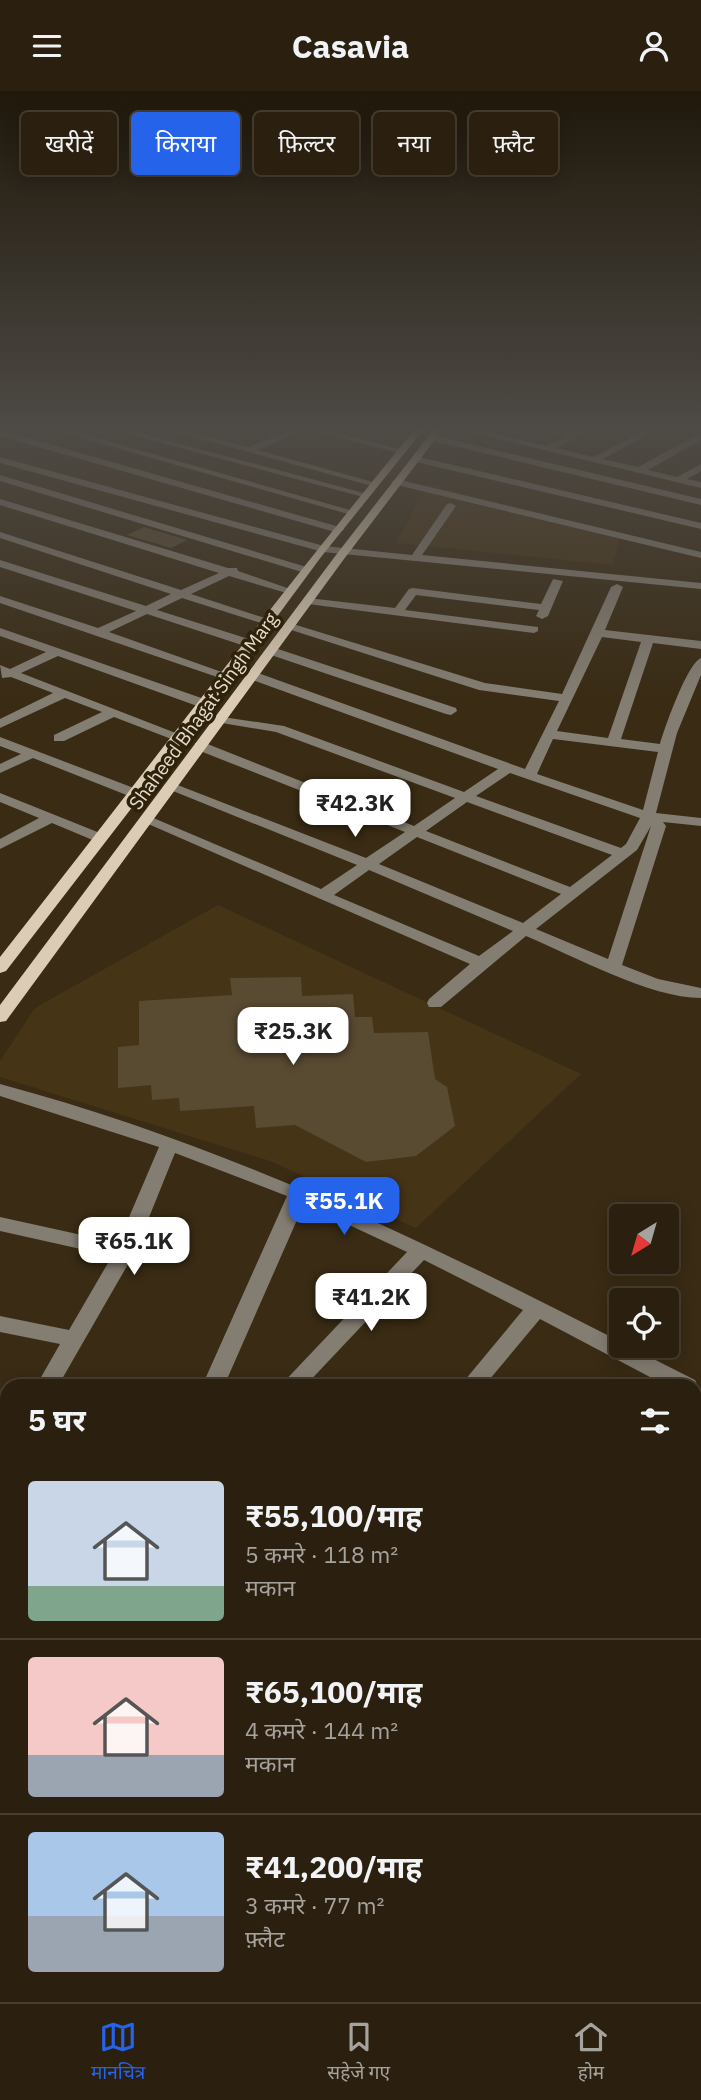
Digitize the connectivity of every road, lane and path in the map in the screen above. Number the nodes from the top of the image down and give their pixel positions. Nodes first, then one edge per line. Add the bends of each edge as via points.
1 (51, 518) edge
2 (132, 518) edge
3 (204, 518) edge
4 (297, 518) edge
5 (348, 518) edge
6 (369, 518) edge
7 (443, 518) edge
8 (547, 518) edge
9 (664, 518) edge
10 (701, 527) edge
11 (339, 530) junction
12 (0, 535) edge
13 (320, 552) junction
14 (343, 554) junction
15 (701, 555) edge
16 (261, 557) junction
17 (416, 558) junction
18 (0, 563) edge
19 (306, 570) junction
20 (228, 572) junction
21 (557, 581) junction
22 (701, 586) edge
23 (617, 587) junction
24 (290, 591) junction
25 (181, 594) junction
26 (701, 596) edge
27 (0, 599) edge
28 (308, 601) junction
29 (546, 608) junction
30 (146, 611) junction
31 (398, 612) junction
32 (267, 622) junction
33 (289, 626) junction
34 (0, 632) edge
35 (100, 632) junction
36 (598, 633) junction
37 (648, 639) junction
38 (251, 644) junction
39 (701, 645) edge
40 (272, 651) junction
41 (57, 652) junction
42 (701, 662) edge
43 (4, 674) edge
44 (227, 676) junction
45 (254, 676) junction
46 (64, 693) junction
47 (567, 698) junction
48 (205, 704) junction
49 (451, 711) dead end
50 (113, 712) junction
51 (221, 719) junction
52 (0, 724) edge
53 (549, 734) junction
54 (179, 737) junction
55 (59, 738) dead end
56 (0, 741) edge
57 (613, 742) junction
58 (200, 747) junction
59 (666, 749) junction
60 (31, 754) junction
61 (508, 768) junction
62 (0, 769) edge
63 (529, 775) junction
64 (170, 787) junction
65 (134, 793) junction
66 (0, 797) edge
67 (465, 797) junction
68 (649, 815) junction
69 (49, 819) junction
70 (146, 820) junction
71 (701, 823) edge
72 (416, 830) junction
73 (100, 838) junction
74 (0, 845) edge
75 (622, 854) junction
76 (368, 864) junction
77 (571, 893) junction
78 (323, 895) junction
79 (524, 930) junction
80 (481, 963) junction
81 (613, 967) junction
82 (0, 968) edge
83 (701, 993) edge
84 (435, 1003) dead end
85 (0, 1017) edge
86 (0, 1090) edge
87 (170, 1143) junction
88 (298, 1194) junction
89 (0, 1224) edge
90 (421, 1250) junction
91 (125, 1252) junction
92 (536, 1309) junction
93 (0, 1324) edge
94 (74, 1339) junction
95 (51, 1379) edge
96 (216, 1379) edge
97 (298, 1379) edge
98 (477, 1379) edge
99 (673, 1379) edge

1 - 20 street
2 - 16 street
3 - 13 street
4 - 11 street
5 - 11 main road, Shaheed Bhagat Singh Marg
6 - 14 main road, Shaheed Bhagat Singh Marg
7 - 17 street
8 - 15 street
9 - 10 street
11 - 13 main road, Shaheed Bhagat Singh Marg
12 - 25 street
13 - 14 street
13 - 19 main road, Shaheed Bhagat Singh Marg
14 - 17 street
14 - 21 street
14 - 28 main road, Shaheed Bhagat Singh Marg
16 - 19 street
16 - 20 street
17 - 22 street
18 - 30 street
19 - 24 main road, Shaheed Bhagat Singh Marg
20 - 24 street
20 - 25 street
21 - 23 street
21 - 29 street
23 - 26 street
23 - 36 street
24 - 32 main road, Shaheed Bhagat Singh Marg
25 - 30 street
25 - 32 street
27 - 35 street
28 - 31 street
28 - 33 main road, Shaheed Bhagat Singh Marg
29 - 31 street via 413,591
29 - 31 street via 532,634
30 - 35 street
30 - 38 street
32 - 38 main road, Shaheed Bhagat Singh Marg
33 - 40 main road, Shaheed Bhagat Singh Marg
33 - 47 street via 483,687
34 - 41 street
35 - 44 street
36 - 37 street
36 - 47 street
37 - 39 street
37 - 57 street
38 - 44 main road, Shaheed Bhagat Singh Marg
40 - 45 main road, Shaheed Bhagat Singh Marg
40 - 49 street
41 - 43 street
41 - 48 street
42 - 59 street
43 - 46 street
44 - 48 main road, Shaheed Bhagat Singh Marg
45 - 51 main road, Shaheed Bhagat Singh Marg
45 - 61 street
46 - 50 street
46 - 52 street
47 - 53 street
48 - 54 main road, Shaheed Bhagat Singh Marg
50 - 54 street
50 - 55 street
51 - 58 main road, Shaheed Bhagat Singh Marg
51 - 67 street via 279,729
53 - 57 street
53 - 63 street
54 - 65 main road, Shaheed Bhagat Singh Marg
56 - 60 street
57 - 59 street
58 - 64 main road, Shaheed Bhagat Singh Marg
58 - 72 street
59 - 68 street
60 - 62 street
60 - 65 street
61 - 63 street
61 - 67 street
63 - 68 street
64 - 70 main road, Shaheed Bhagat Singh Marg
64 - 76 street
65 - 73 main road, Shaheed Bhagat Singh Marg
66 - 69 street
67 - 72 street
67 - 75 street
68 - 71 street
68 - 75 street via 642,833
68 - 81 street via 659,827
69 - 73 street
69 - 74 street
70 - 78 street
70 - 85 main road, Shaheed Bhagat Singh Marg
72 - 76 street
72 - 77 street
73 - 82 main road, Shaheed Bhagat Singh Marg
75 - 77 street
76 - 78 street
76 - 79 street
77 - 79 street
78 - 80 street
79 - 80 street
79 - 81 street
80 - 84 street
81 - 83 street via 652,983
86 - 87 street
87 - 88 street
87 - 91 street
88 - 90 street
88 - 96 street
89 - 91 street
90 - 92 street
90 - 97 street
91 - 94 street
92 - 98 street
92 - 99 street
93 - 94 street
94 - 95 street

